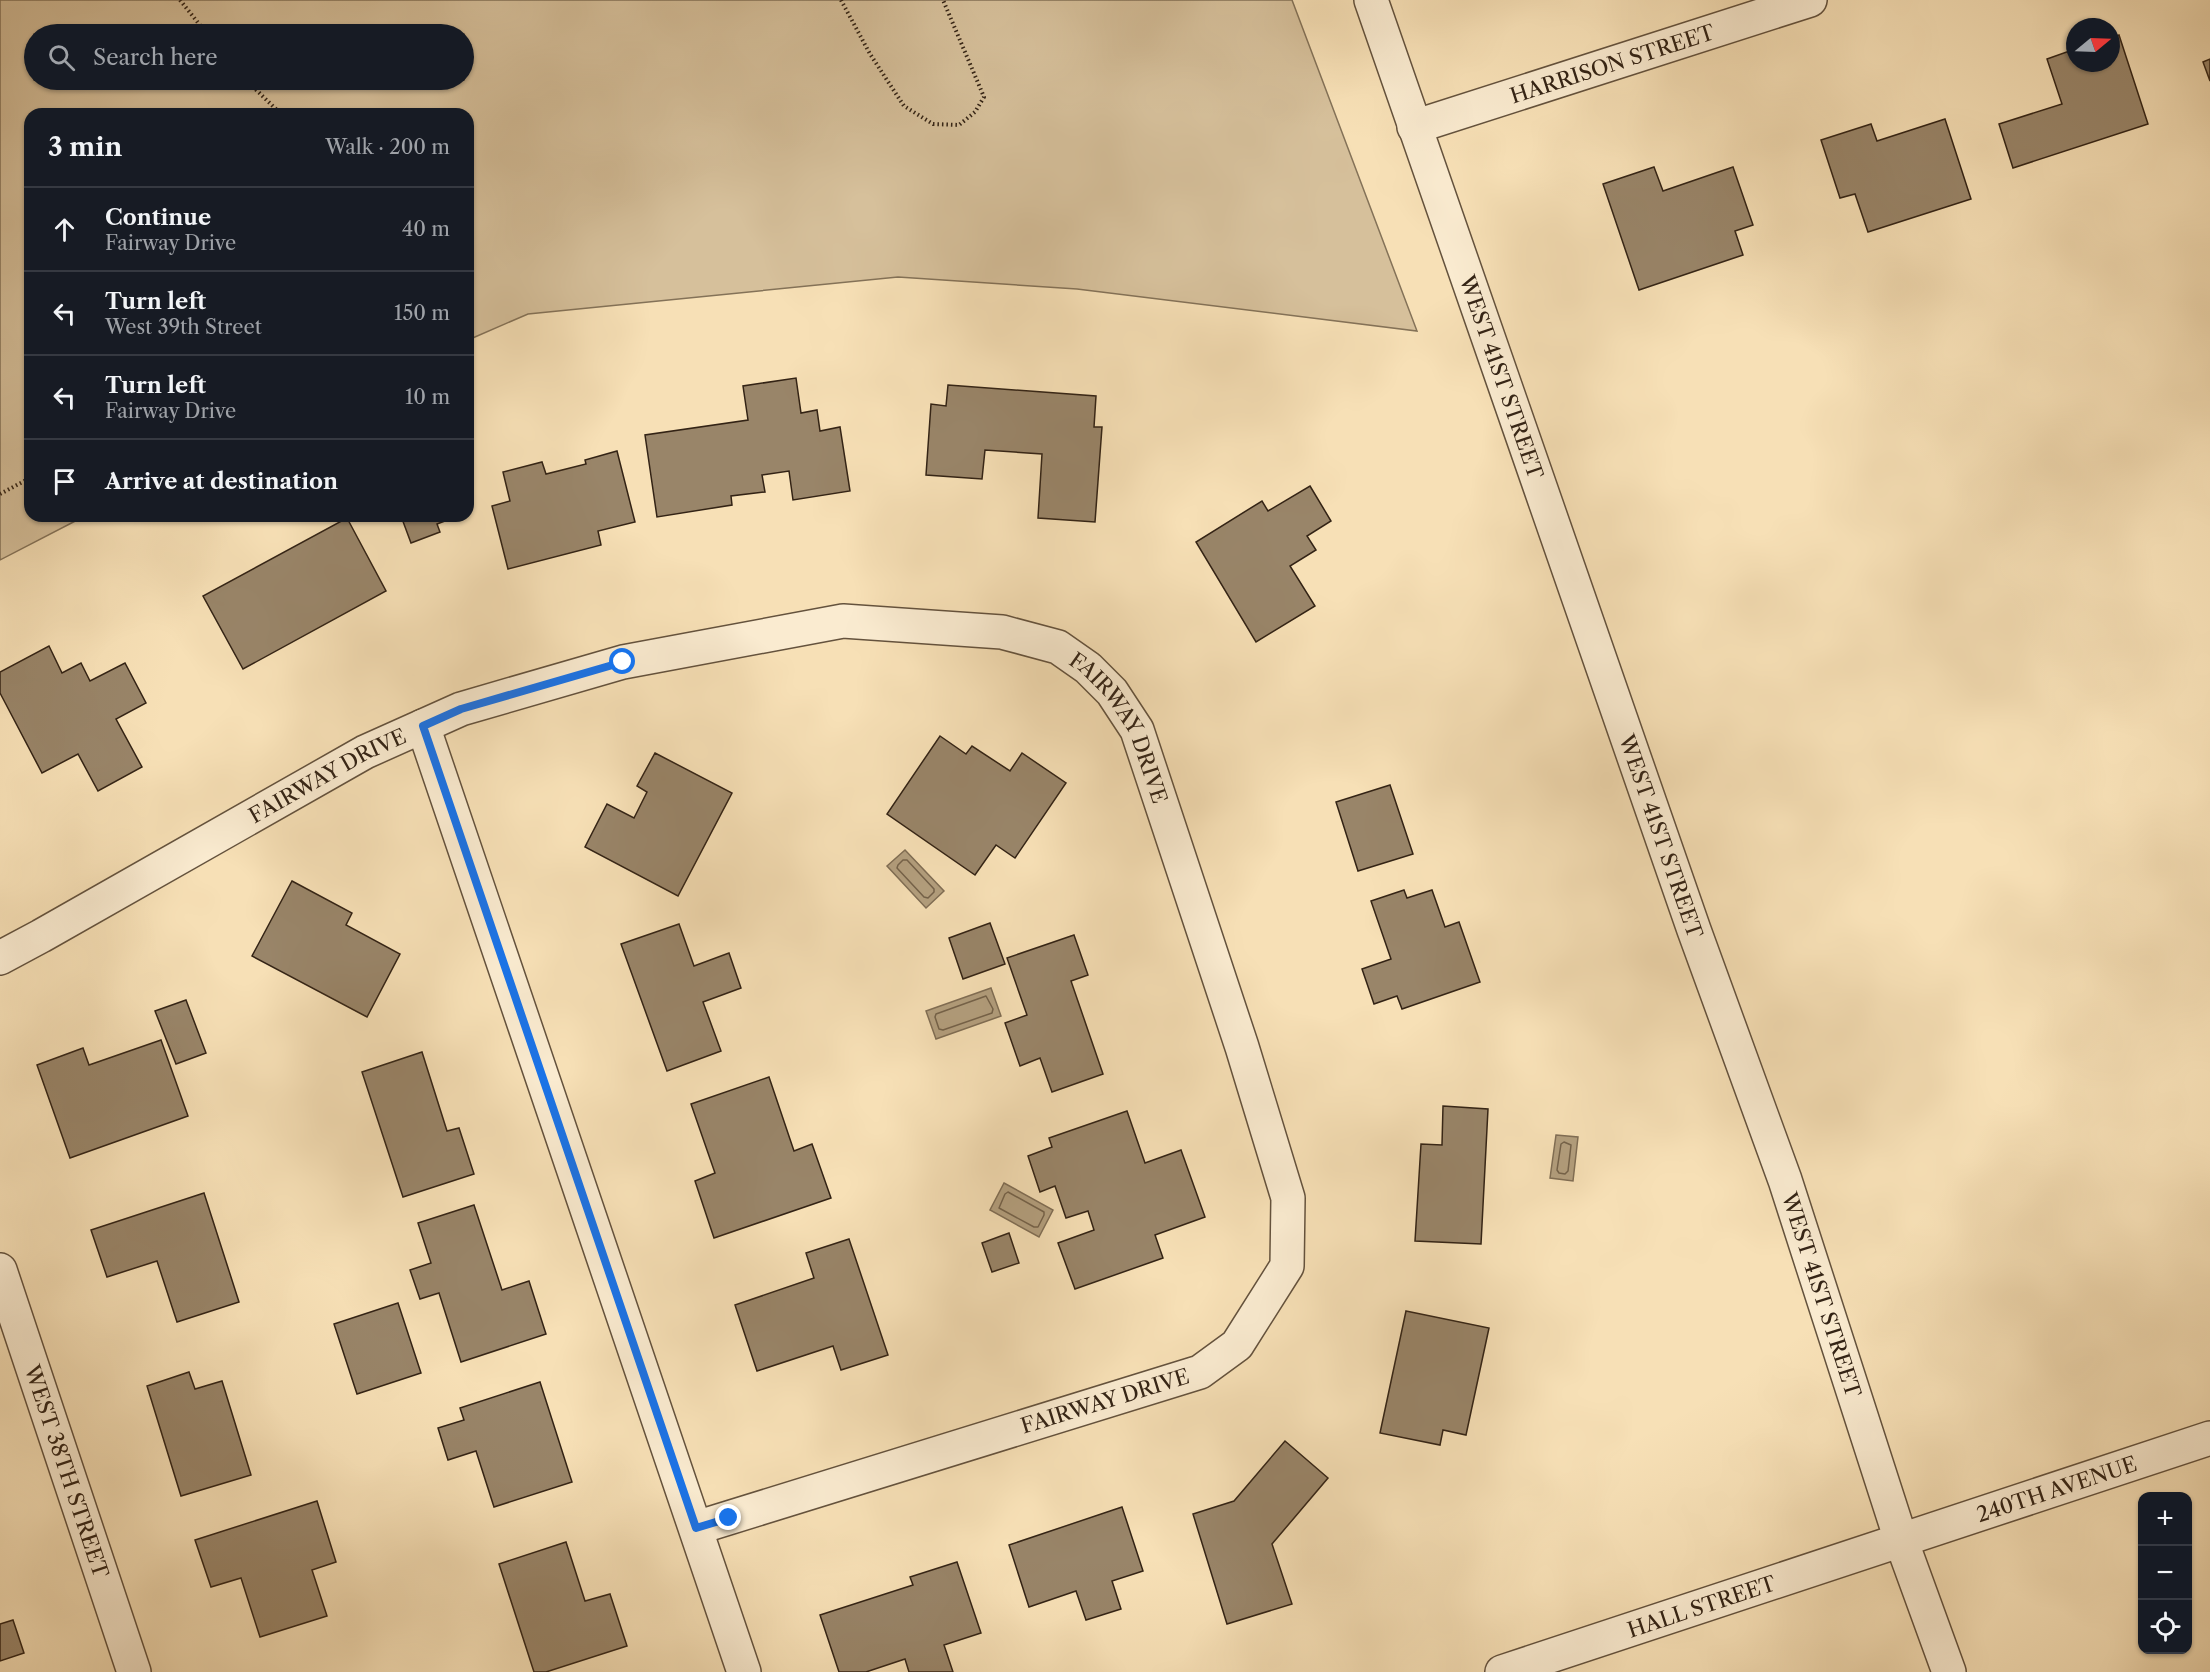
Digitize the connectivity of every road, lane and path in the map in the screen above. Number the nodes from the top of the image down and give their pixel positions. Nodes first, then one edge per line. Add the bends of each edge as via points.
1 (180, 0) edge
2 (841, 0) edge
3 (943, 0) edge
4 (1371, 0) edge
5 (1810, 0) edge
6 (199, 24) edge
7 (256, 90) edge
8 (275, 108) edge
9 (1414, 127) junction
10 (24, 481) edge
11 (0, 494) edge
12 (423, 726) junction
13 (0, 958) edge
14 (0, 1270) edge
15 (2210, 1438) edge
16 (696, 1528) junction
17 (1901, 1540) junction
18 (134, 1672) edge
19 (744, 1672) edge
20 (1502, 1672) edge
21 (1948, 1672) edge

1 - 6 path
2 - 3 path via 904,106 933,123 958,124 975,112 984,97
4 - 9 street, WEST 41ST STREET
5 - 9 street, HARRISON STREET
7 - 8 path
9 - 17 street, WEST 41ST STREET via 1785,1180
10 - 11 path
12 - 13 street, FAIRWAY DRIVE via 365,752
12 - 16 street
12 - 16 street, FAIRWAY DRIVE via 461,709 623,662 843,621 1002,632 1058,646 1112,692 1137,730 1288,1198 1287,1266 1237,1345 1200,1372
14 - 18 street, WEST 38TH STREET
15 - 17 street, 240TH AVENUE
16 - 19 street
17 - 20 street, HALL STREET
17 - 21 street, WEST 41ST STREET

